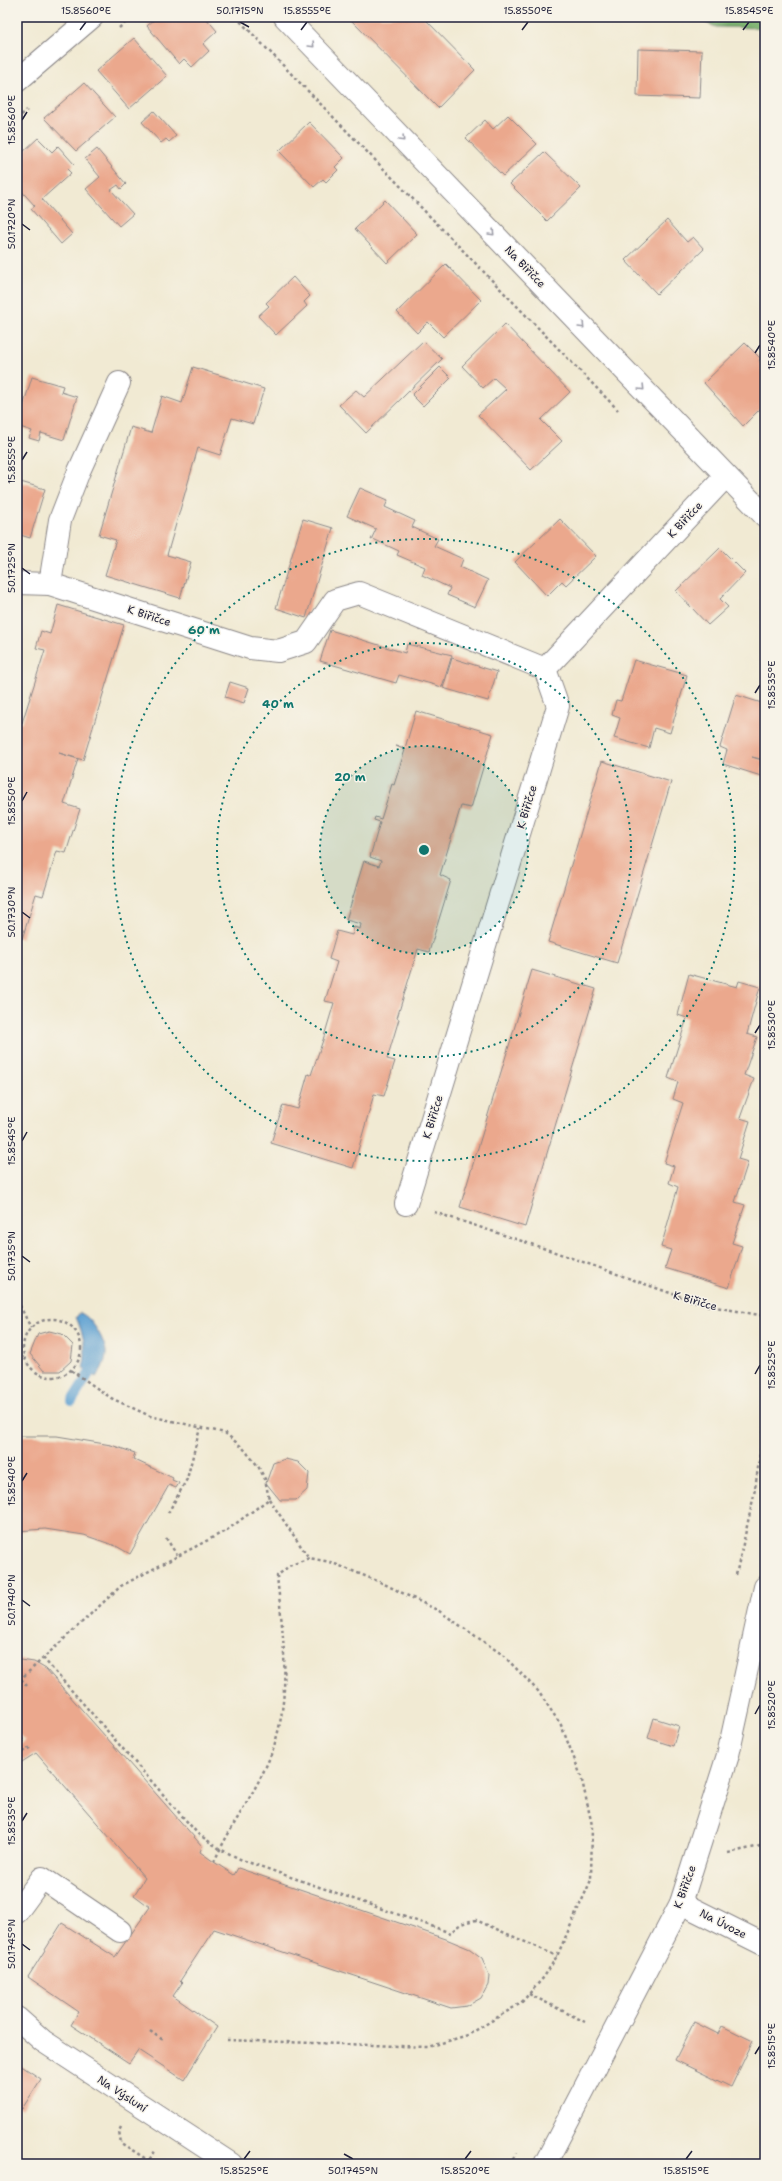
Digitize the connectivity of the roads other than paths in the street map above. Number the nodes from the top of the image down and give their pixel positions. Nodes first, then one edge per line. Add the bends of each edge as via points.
1 (92, 17) edge
2 (285, 17) edge
3 (17, 82) edge
4 (119, 383) dead end
5 (726, 476) junction
6 (765, 516) edge
7 (17, 582) edge
8 (50, 584) junction
9 (545, 669) junction
10 (406, 1204) road end
11 (765, 1587) edge
12 (681, 1902) junction
13 (17, 1912) edge
14 (120, 1931) dead end
15 (765, 1944) edge
16 (17, 2018) edge
17 (231, 2164) edge
18 (545, 2164) edge

1 - 3 street
2 -> 5 street, Na Biřičce
4 - 8 street via 60,520
5 - 6 street, Na Biřičce
5 - 9 street, K Biřičce
7 - 8 street, K Biřičce
8 - 9 street, K Biřičce via 250,648 278,651 306,642 335,600 359,593
9 - 10 street, K Biřičce via 558,706
11 - 12 street, K Biřičce via 728,1755
12 - 15 street, Na Úvoze
12 - 18 street, K Biřičce
13 - 14 street via 42,1878
16 - 17 street, Na Výsluní via 43,2041

